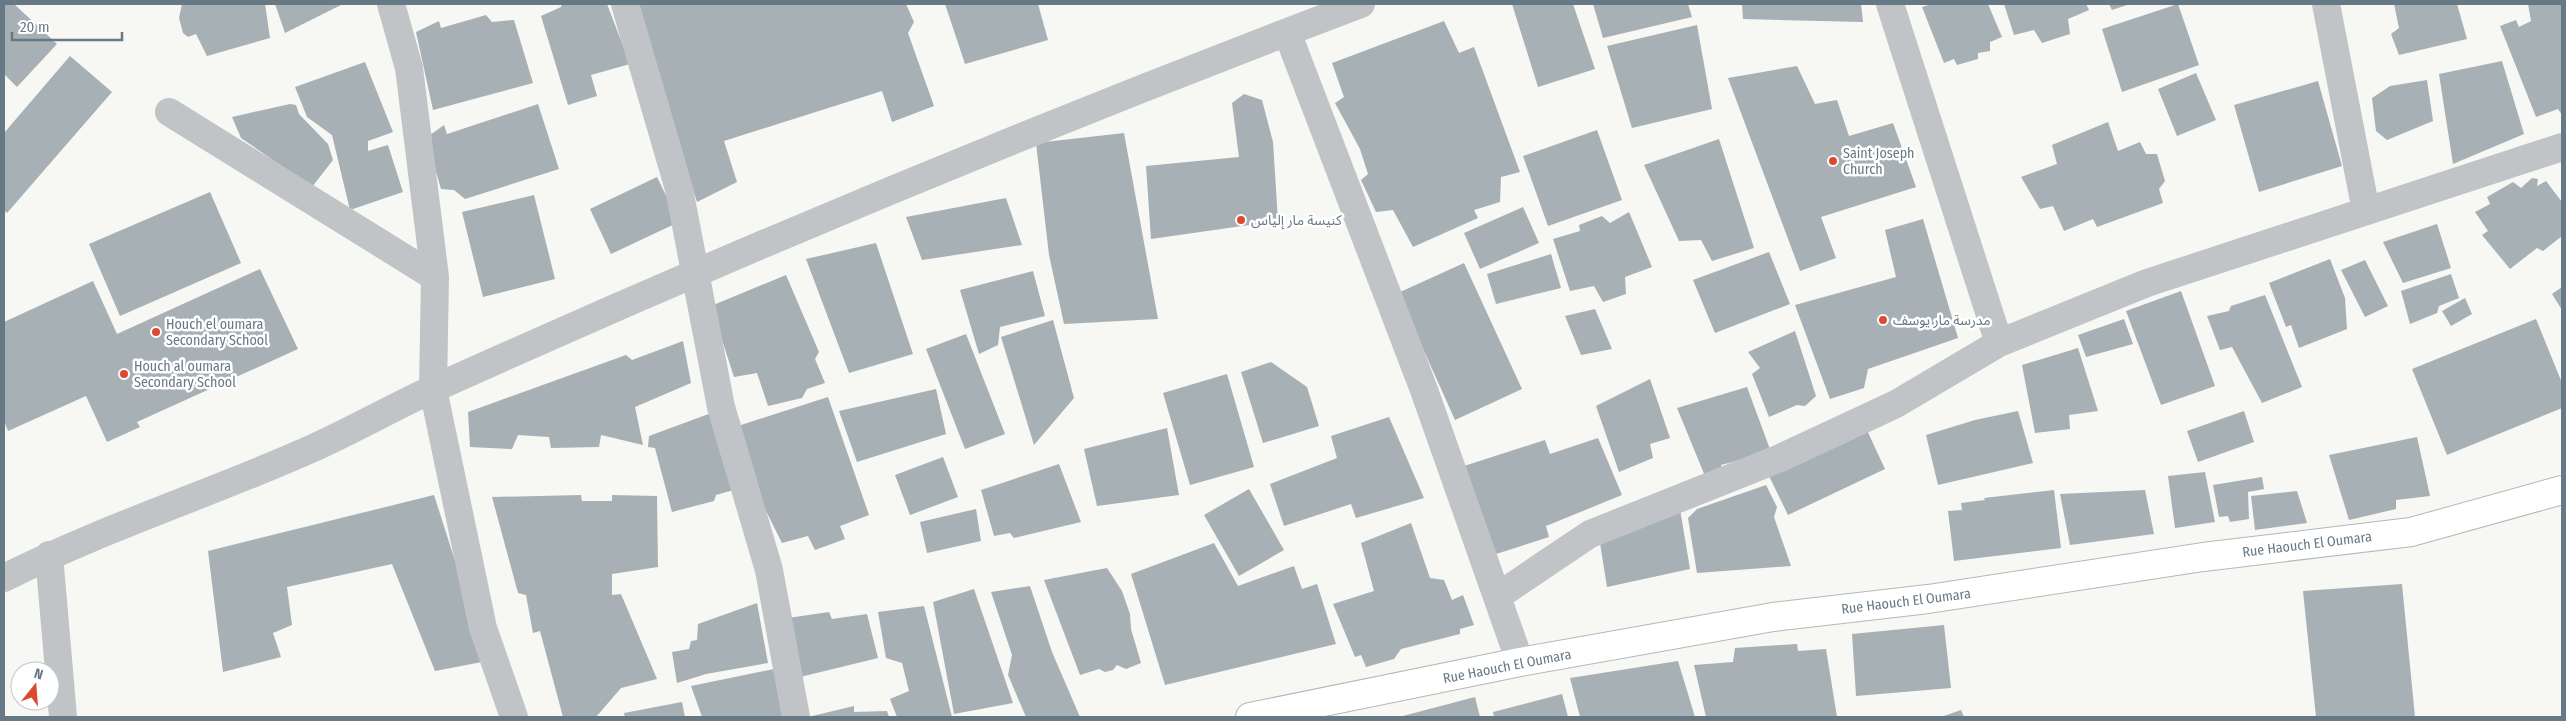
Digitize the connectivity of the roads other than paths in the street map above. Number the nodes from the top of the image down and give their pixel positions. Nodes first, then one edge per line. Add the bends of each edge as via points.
1 (391, 4) edge
2 (624, 4) edge
3 (1361, 4) edge
4 (1891, 4) edge
5 (2326, 4) edge
6 (1287, 32) junction
7 (170, 112) dead end
8 (2557, 156) edge
9 (2366, 211) junction
10 (694, 273) junction
11 (435, 277) junction
12 (1999, 344) junction
13 (433, 389) junction
14 (2562, 490) edge
15 (49, 555) junction
16 (4, 578) edge
17 (1498, 596) junction
18 (1520, 662) junction
19 (63, 717) edge
20 (514, 717) edge
21 (796, 717) edge
22 (1250, 717) edge

1 - 11 street via 409,68
2 - 10 street via 679,189
3 - 6 street
4 - 12 street
5 - 9 street
6 - 10 street via 1007,142
6 - 17 street via 1424,390
7 - 11 street
8 - 9 street
9 - 12 street via 2146,283
10 - 13 street
10 - 21 street via 720,407 769,570
11 - 13 street
12 - 17 street via 1887,408 1778,459 1590,534
13 - 15 street via 312,449
13 - 20 street via 483,628
14 - 18 main road, Rue Haouch El Oumara via 2411,532 2203,557 1928,599 1773,617
15 - 16 street
15 - 19 street
17 - 18 street
18 - 22 main road, Rue Haouch El Oumara

